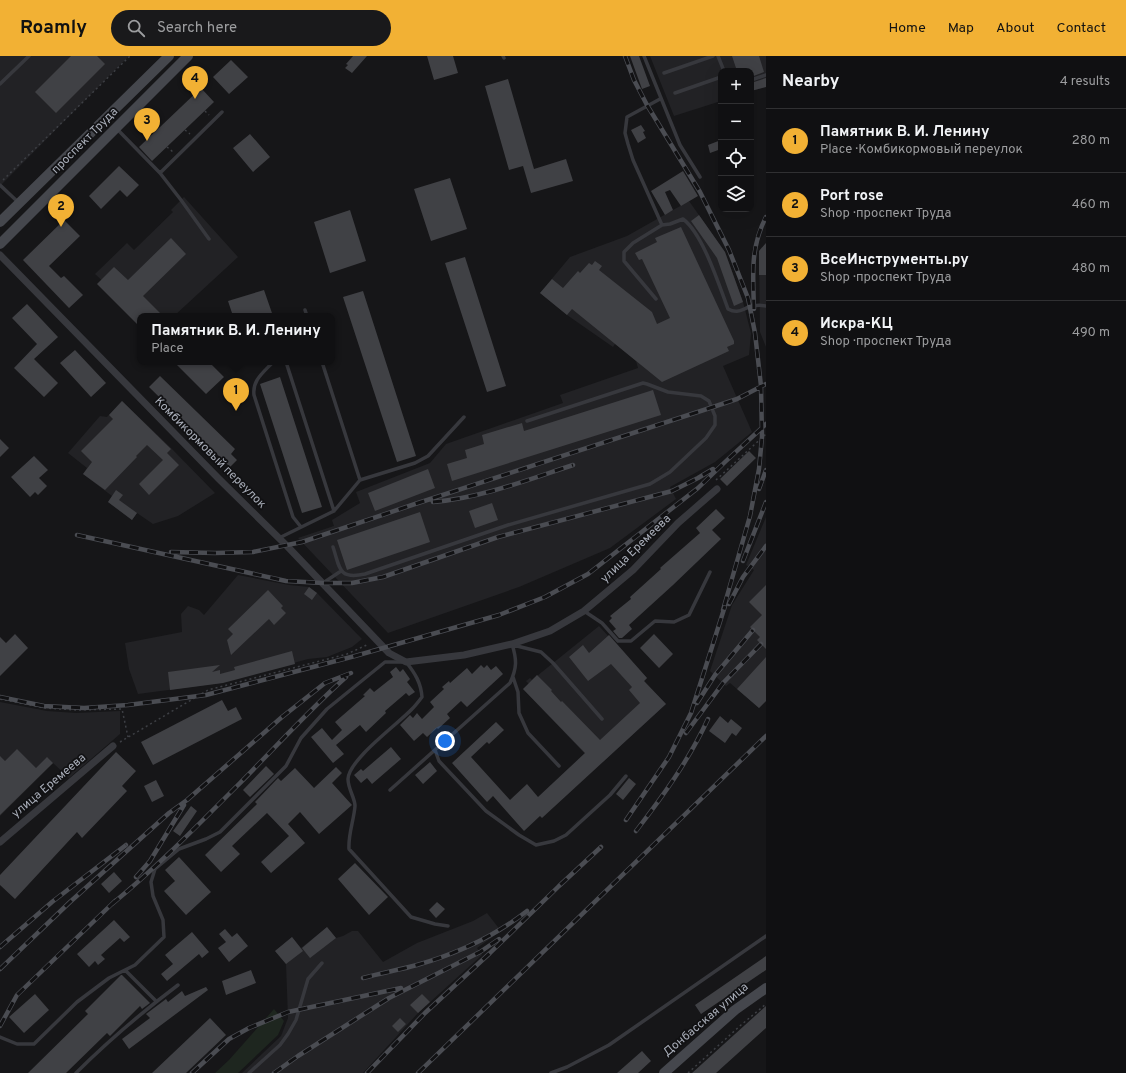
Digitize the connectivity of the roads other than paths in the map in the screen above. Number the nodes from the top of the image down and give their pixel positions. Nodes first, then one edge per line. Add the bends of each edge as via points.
1 (29, 56) edge
2 (169, 56) edge
3 (188, 56) edge
4 (644, 56) edge
5 (713, 56) edge
6 (718, 56) edge
7 (723, 68) edge
8 (664, 73) dead end
9 (766, 74) edge
10 (718, 78) edge
11 (754, 79) edge
12 (0, 84) edge
13 (675, 93) dead end
14 (660, 99) junction
15 (222, 112) dead end
16 (116, 128) junction
17 (160, 173) junction
18 (700, 178) dead end
19 (0, 184) edge
20 (19, 203) junction
21 (0, 222) edge
22 (662, 225) junction
23 (209, 239) dead end
24 (0, 244) edge
25 (0, 255) edge
26 (656, 299) dead end
27 (766, 306) edge
28 (305, 310) dead end
29 (306, 313) edge
30 (270, 365) edge
31 (287, 365) edge
32 (323, 365) edge
33 (464, 417) dead end
34 (527, 421) dead end
35 (360, 480) junction
36 (718, 489) road end
37 (334, 511) junction
38 (301, 527) junction
39 (279, 538) junction
40 (333, 547) dead end
41 (341, 571) junction
42 (710, 572) dead end
43 (323, 583) junction
44 (584, 611) junction
45 (512, 644) junction
46 (406, 662) junction
47 (513, 677) junction
48 (602, 719) dead end
49 (113, 746) road end
50 (434, 750) junction
51 (559, 766) dead end
52 (626, 776) dead end
53 (390, 790) dead end
54 (0, 842) edge
55 (448, 926) dead end
56 (766, 936) edge
57 (322, 963) dead end
58 (125, 970) junction
59 (178, 985) dead end
60 (766, 988) edge
61 (156, 1001) junction
62 (0, 1037) edge
63 (76, 1073) edge
64 (249, 1073) edge
65 (551, 1073) edge
66 (664, 1073) edge

1 - 12 lane
2 - 20 main road, проспект Труда
3 - 16 main road, проспект Труда
4 - 14 lane
5 - 8 lane
6 - 7 lane
9 - 11 lane
10 - 13 lane
14 - 18 lane via 680,146
14 - 22 lane via 627,117 625,133 633,160
15 - 17 lane
16 - 17 lane
16 - 24 main road, проспект Труда
17 - 23 lane
19 - 20 lane
20 - 21 main road, проспект Труда
22 - 26 lane via 633,243 624,252 624,260
22 - 27 lane via 683,219 689,223 708,256 728,309 733,312 750,306
25 - 39 street, Комбикормовый переулок
28 - 29 lane
30 - 38 lane via 254,384 254,395 293,517
31 - 37 lane
32 - 35 lane
33 - 35 lane via 428,456
34 - 41 lane via 643,383 668,392 701,396 709,401 715,416 715,425 706,438 670,472 650,484 508,525 365,574 353,576
35 - 37 lane
36 - 44 street, улица Еремеева via 678,523 634,570
37 - 38 lane
38 - 39 lane
39 - 43 street, Комбикормовый переулок
40 - 41 lane
41 - 43 lane
42 - 44 lane via 689,615 674,622 655,621 631,641 618,641 602,623
43 - 46 street, Комбикормовый переулок via 389,653
44 - 45 street, улица Еремеева via 550,631
45 - 46 street, улица Еремеева via 464,655
45 - 47 lane via 516,655 516,670
45 - 48 lane via 541,652
46 - 55 lane via 416,676 422,697 353,766 348,778 355,803 349,848 411,917
46 - 58 lane via 385,662 327,709 301,738 286,766 220,832 179,849 155,869 152,882 153,896 163,920 164,937 135,965
47 - 50 lane via 510,684
47 - 51 lane via 518,692 519,713 528,733
49 - 54 street, улица Еремеева
50 - 52 lane via 439,761 486,811 536,845 554,842 566,835 610,795
50 - 53 lane
56 - 65 lane via 609,1045
57 - 64 lane via 308,979 296,1020 288,1034 280,1045
58 - 61 lane
58 - 62 lane via 109,978 77,1002 34,1044 17,1044
59 - 61 lane
60 - 66 main road, Донбасская улица via 735,1010
61 - 63 lane via 106,1043

